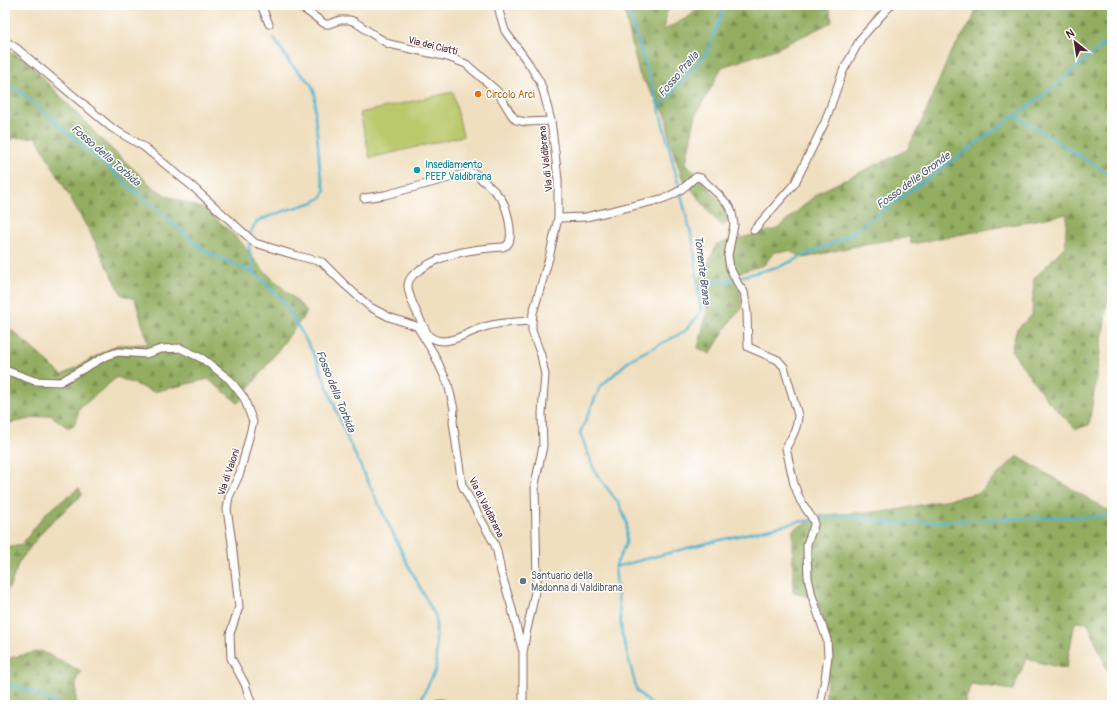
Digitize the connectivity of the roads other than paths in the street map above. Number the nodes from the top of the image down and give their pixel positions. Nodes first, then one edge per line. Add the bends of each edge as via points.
1 (261, 5) edge
2 (298, 5) edge
3 (498, 5) edge
4 (891, 5) edge
5 (269, 24) dead end
6 (5, 41) edge
7 (551, 121) junction
8 (364, 198) dead end
9 (558, 218) junction
10 (754, 230) dead end
11 (532, 321) junction
12 (421, 329) junction
13 (5, 370) edge
14 (523, 653) junction
15 (252, 705) edge
16 (439, 705) edge
17 (444, 705) edge
18 (523, 705) edge
19 (820, 705) edge

1 - 5 street
2 - 7 street, Via dei Ciatti via 326,24 350,20 389,44 448,57 466,64 497,91 516,120
3 - 7 street, Via di Valdibrana via 505,31 540,82
4 - 10 street via 861,38 843,71 825,122 795,183
6 - 12 street via 112,128 144,147 255,243 322,262 370,307
7 - 9 street, Via di Valdibrana via 556,159
8 - 12 street, Via di Valdibrana via 470,173 494,192 505,207 510,230 507,245 452,254 434,261 409,280 408,290
9 - 11 street, Via di Valdibrana
9 - 19 street via 586,216 662,199 685,187 696,177 707,183 730,207 734,225 728,255 730,268 744,292 748,347 778,360 784,367 798,414 796,428 786,448 800,500 814,522 807,552 808,577 827,640 828,656
11 - 12 street, Via di Valdibrana via 489,325 445,341 433,339
11 - 14 street, Via di Valdibrana via 532,331 545,375 543,446 535,484 537,580
12 - 14 street, Via di Valdibrana via 448,384 454,409 453,422 462,485 497,551 500,572
13 - 15 street, Via di Vaioni via 35,380 60,382 118,352 146,354 161,349 180,348 203,359 230,380 244,398 253,422 240,473 229,497 227,509 239,607 230,634 232,658
14 - 18 street, Via di Valdibrana
16 - 17 street

